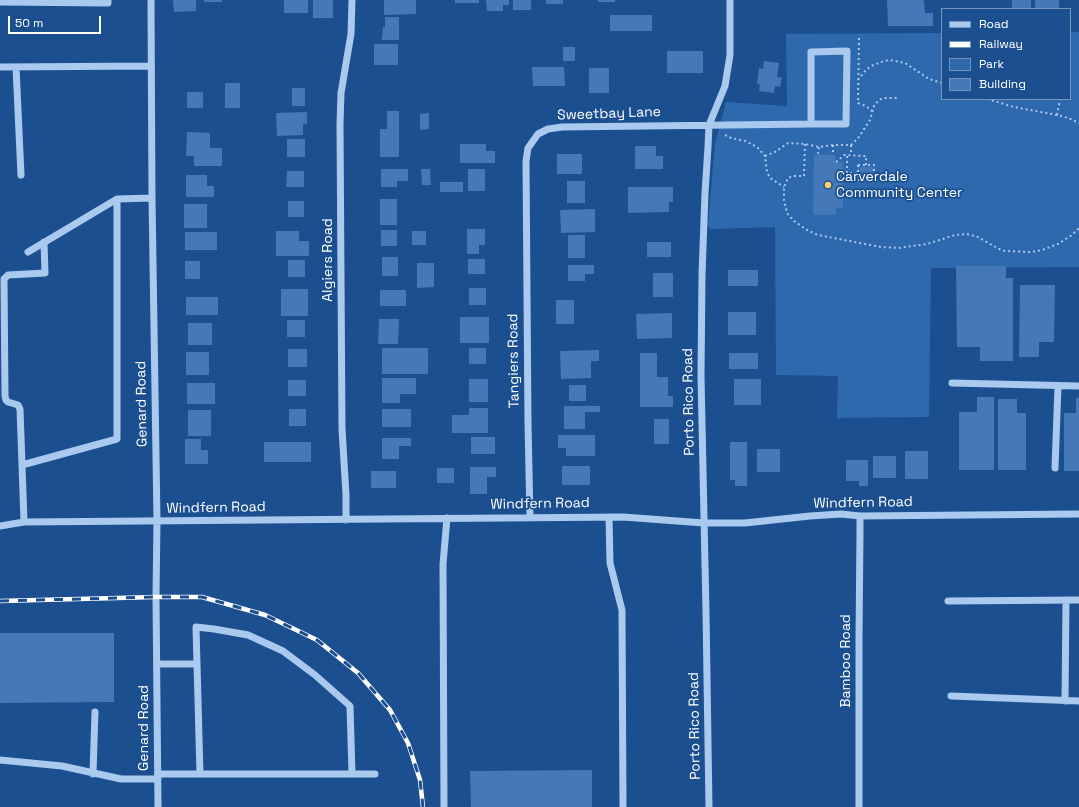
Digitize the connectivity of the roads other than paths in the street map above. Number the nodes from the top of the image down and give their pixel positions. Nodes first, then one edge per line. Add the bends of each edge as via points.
1 (108, 0) edge
2 (151, 0) edge
3 (352, 0) edge
4 (730, 0) edge
5 (0, 2) edge
6 (151, 66) junction
7 (0, 67) edge
8 (16, 67) junction
9 (811, 124) junction
10 (709, 125) junction
11 (21, 175) dead end
12 (152, 198) junction
13 (117, 199) junction
14 (526, 205) joint
15 (44, 242) junction
16 (28, 252) dead end
17 (952, 382) dead end
18 (1058, 386) junction
19 (1079, 386) edge
20 (22, 465) junction
21 (1055, 468) dead end
22 (1079, 514) edge
23 (860, 516) junction
24 (609, 517) junction
25 (447, 518) junction
26 (530, 518) junction
27 (346, 520) junction
28 (157, 521) junction
29 (24, 522) junction
30 (704, 524) junction
31 (0, 526) edge
32 (1066, 600) junction
33 (1079, 600) edge
34 (948, 601) dead end
35 (157, 664) junction
36 (197, 664) junction
37 (950, 696) dead end
38 (1065, 701) junction
39 (1079, 701) edge
40 (95, 712) dead end
41 (0, 760) edge
42 (93, 774) junction
43 (200, 774) junction
44 (352, 774) junction
45 (375, 774) dead end
46 (158, 777) junction
47 (158, 807) edge
48 (444, 807) edge
49 (623, 807) edge
50 (709, 807) edge
51 (859, 807) edge

1 - 5 street via 108,3
2 - 6 street, Genard Road
3 - 27 street, Algiers Road via 351,34 341,93 340,124 342,429
4 - 10 street, Porto Rico Road via 730,55 725,86
6 - 8 street
6 - 12 street, Genard Road
7 - 8 street
8 - 11 street
9 - 9 street, Sweetbay Lane via 811,52 847,51 846,124
9 - 10 street, Sweetbay Lane
10 - 14 street, Sweetbay Lane via 562,127 543,131 528,148
10 - 30 street, Porto Rico Road via 702,275
12 - 13 street
12 - 28 street, Genard Road
13 - 15 street
13 - 20 street via 117,439
14 - 26 street, Tangiers Road
15 - 16 street
15 - 20 street via 45,273 8,275 4,279 5,396 8,402 18,404 20,409
17 - 18 street
18 - 19 street
18 - 21 street
20 - 29 street
22 - 23 street, Windfern Road
23 - 30 street, Windfern Road via 841,514
23 - 51 street, Bamboo Road
24 - 26 street, Windfern Road
24 - 30 street, Windfern Road
24 - 49 street via 610,563 622,610
25 - 26 street, Windfern Road
25 - 27 street, Windfern Road
25 - 48 street via 442,564
27 - 28 street, Windfern Road
28 - 29 street, Windfern Road
28 - 35 street, Genard Road
29 - 31 street, Windfern Road
30 - 50 street, Porto Rico Road
32 - 33 street
32 - 34 street
32 - 38 street
35 - 36 street
35 - 46 street, Genard Road
36 - 43 street
36 - 44 street via 196,627 248,635 283,651 350,706
37 - 38 street
38 - 39 street
40 - 42 street
41 - 42 street via 62,766
42 - 46 street via 122,779
43 - 44 street
43 - 46 street
44 - 45 street
46 - 47 street, Genard Road

